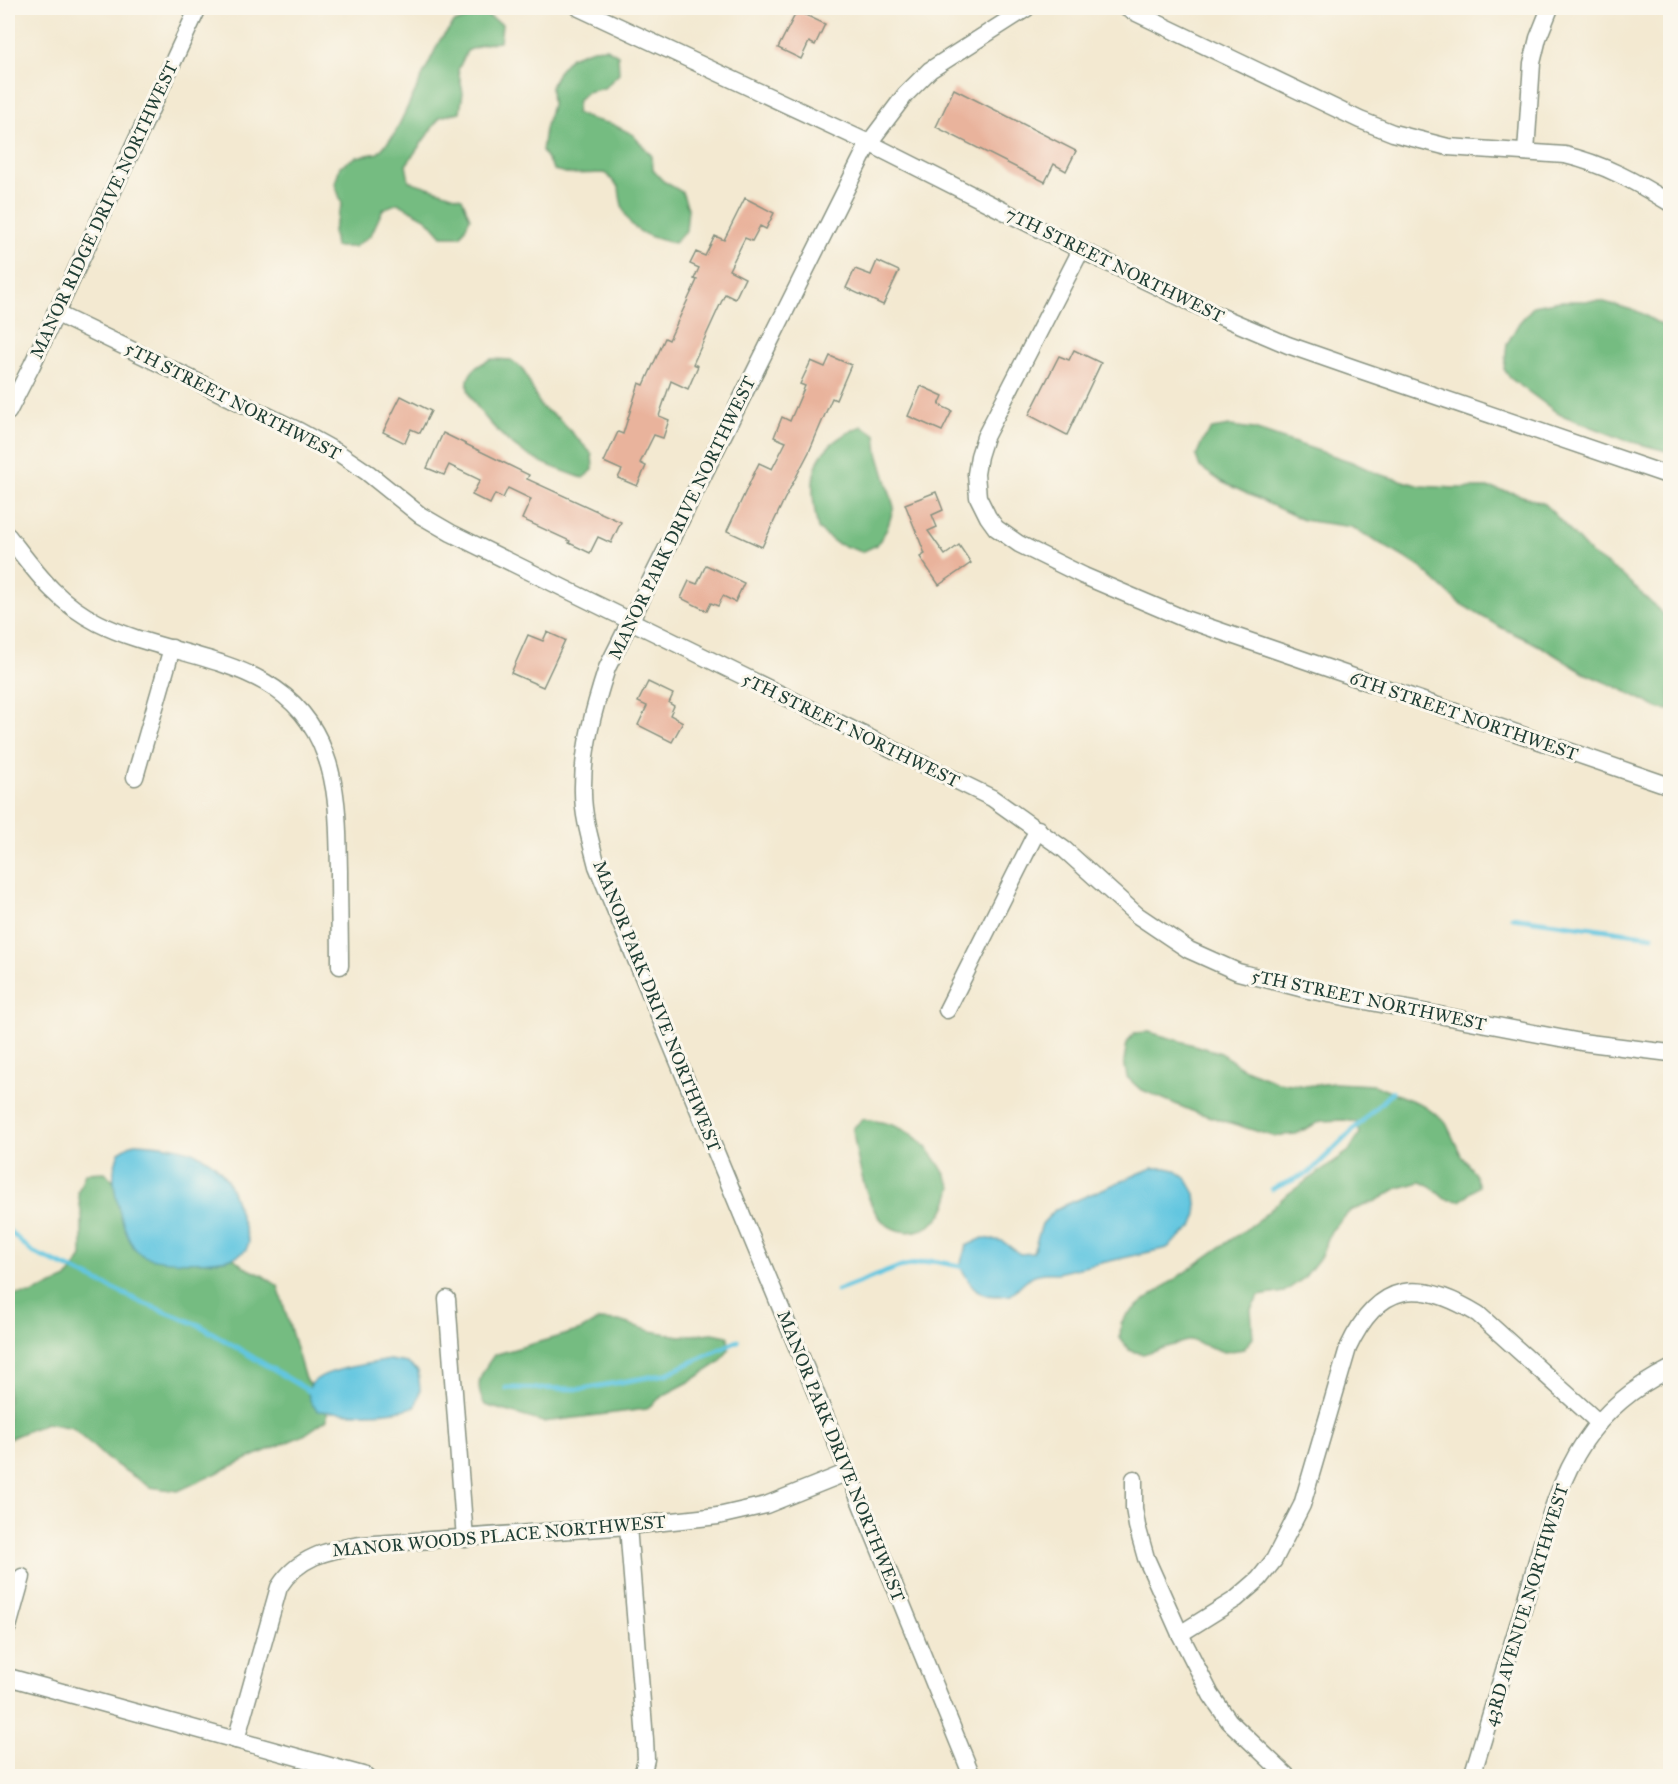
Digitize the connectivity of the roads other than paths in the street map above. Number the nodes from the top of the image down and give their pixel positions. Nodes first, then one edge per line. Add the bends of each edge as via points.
1 (198, 8) edge
2 (579, 8) edge
3 (1027, 8) edge
4 (1126, 8) edge
5 (1550, 8) edge
6 (869, 143) junction
7 (1526, 153) junction
8 (1671, 202) edge
9 (1081, 250) junction
10 (56, 313) junction
11 (8, 412) edge
12 (1671, 476) edge
13 (8, 536) edge
14 (630, 622) junction
15 (172, 648) junction
16 (135, 777) dead end
17 (1671, 786) edge
18 (1038, 829) junction
19 (340, 966) dead end
20 (947, 1010) dead end
21 (1671, 1053) edge
22 (447, 1299) dead end
23 (1671, 1369) edge
24 (1598, 1422) junction
25 (848, 1472) junction
26 (1134, 1479) dead end
27 (628, 1526) junction
28 (465, 1539) junction
29 (22, 1576) dead end
30 (8, 1627) edge
31 (1180, 1634) junction
32 (8, 1677) edge
33 (236, 1740) junction
34 (366, 1776) edge
35 (642, 1776) edge
36 (972, 1776) edge
37 (1287, 1776) edge
38 (1472, 1776) edge

1 - 10 street, MANOR RIDGE DRIVE NORTHWEST
2 - 6 street, 7TH STREET NORTHWEST
3 - 6 street, MANOR PARK DRIVE NORTHWEST via 930,70 905,95
4 - 7 street via 1394,133 1448,147
5 - 7 street via 1532,63
6 - 9 street, 7TH STREET NORTHWEST
6 - 14 street, MANOR PARK DRIVE NORTHWEST
7 - 8 street via 1565,155 1603,166
9 - 12 street, 7TH STREET NORTHWEST via 1288,345
9 - 17 street, 6TH STREET NORTHWEST via 985,437 979,456 978,498 996,528 1019,544 1084,576 1185,619
10 - 11 street, MANOR RIDGE DRIVE NORTHWEST
10 - 14 street, 5TH STREET NORTHWEST via 299,431 337,452 420,515 451,533
13 - 15 street via 54,594 75,610 126,635
14 - 18 street, 5TH STREET NORTHWEST via 992,798
14 - 25 street, MANOR PARK DRIVE NORTHWEST via 607,668 597,699 584,762 587,825 595,856
15 - 16 street
15 - 19 street via 254,675 281,692 315,731 326,755 335,796
18 - 20 street
18 - 21 street, 5TH STREET NORTHWEST via 1137,915 1189,950 1238,972 1308,990 1581,1042
22 - 28 street
23 - 24 street, 43RD AVENUE NORTHWEST via 1620,1400
24 - 31 street via 1478,1314 1457,1301 1419,1290 1384,1299 1368,1312 1348,1348 1302,1505 1274,1560 1236,1599
24 - 38 street, 43RD AVENUE NORTHWEST via 1571,1463 1550,1517
25 - 27 street, MANOR WOODS PLACE NORTHWEST via 750,1510
25 - 36 street, MANOR PARK DRIVE NORTHWEST
26 - 31 street via 1134,1508 1146,1558
27 - 28 street, MANOR WOODS PLACE NORTHWEST
27 - 35 street via 645,1740
28 - 33 street, MANOR WOODS PLACE NORTHWEST via 332,1549 286,1576 273,1605
29 - 30 street
31 - 37 street via 1229,1722
32 - 33 street
33 - 34 street

